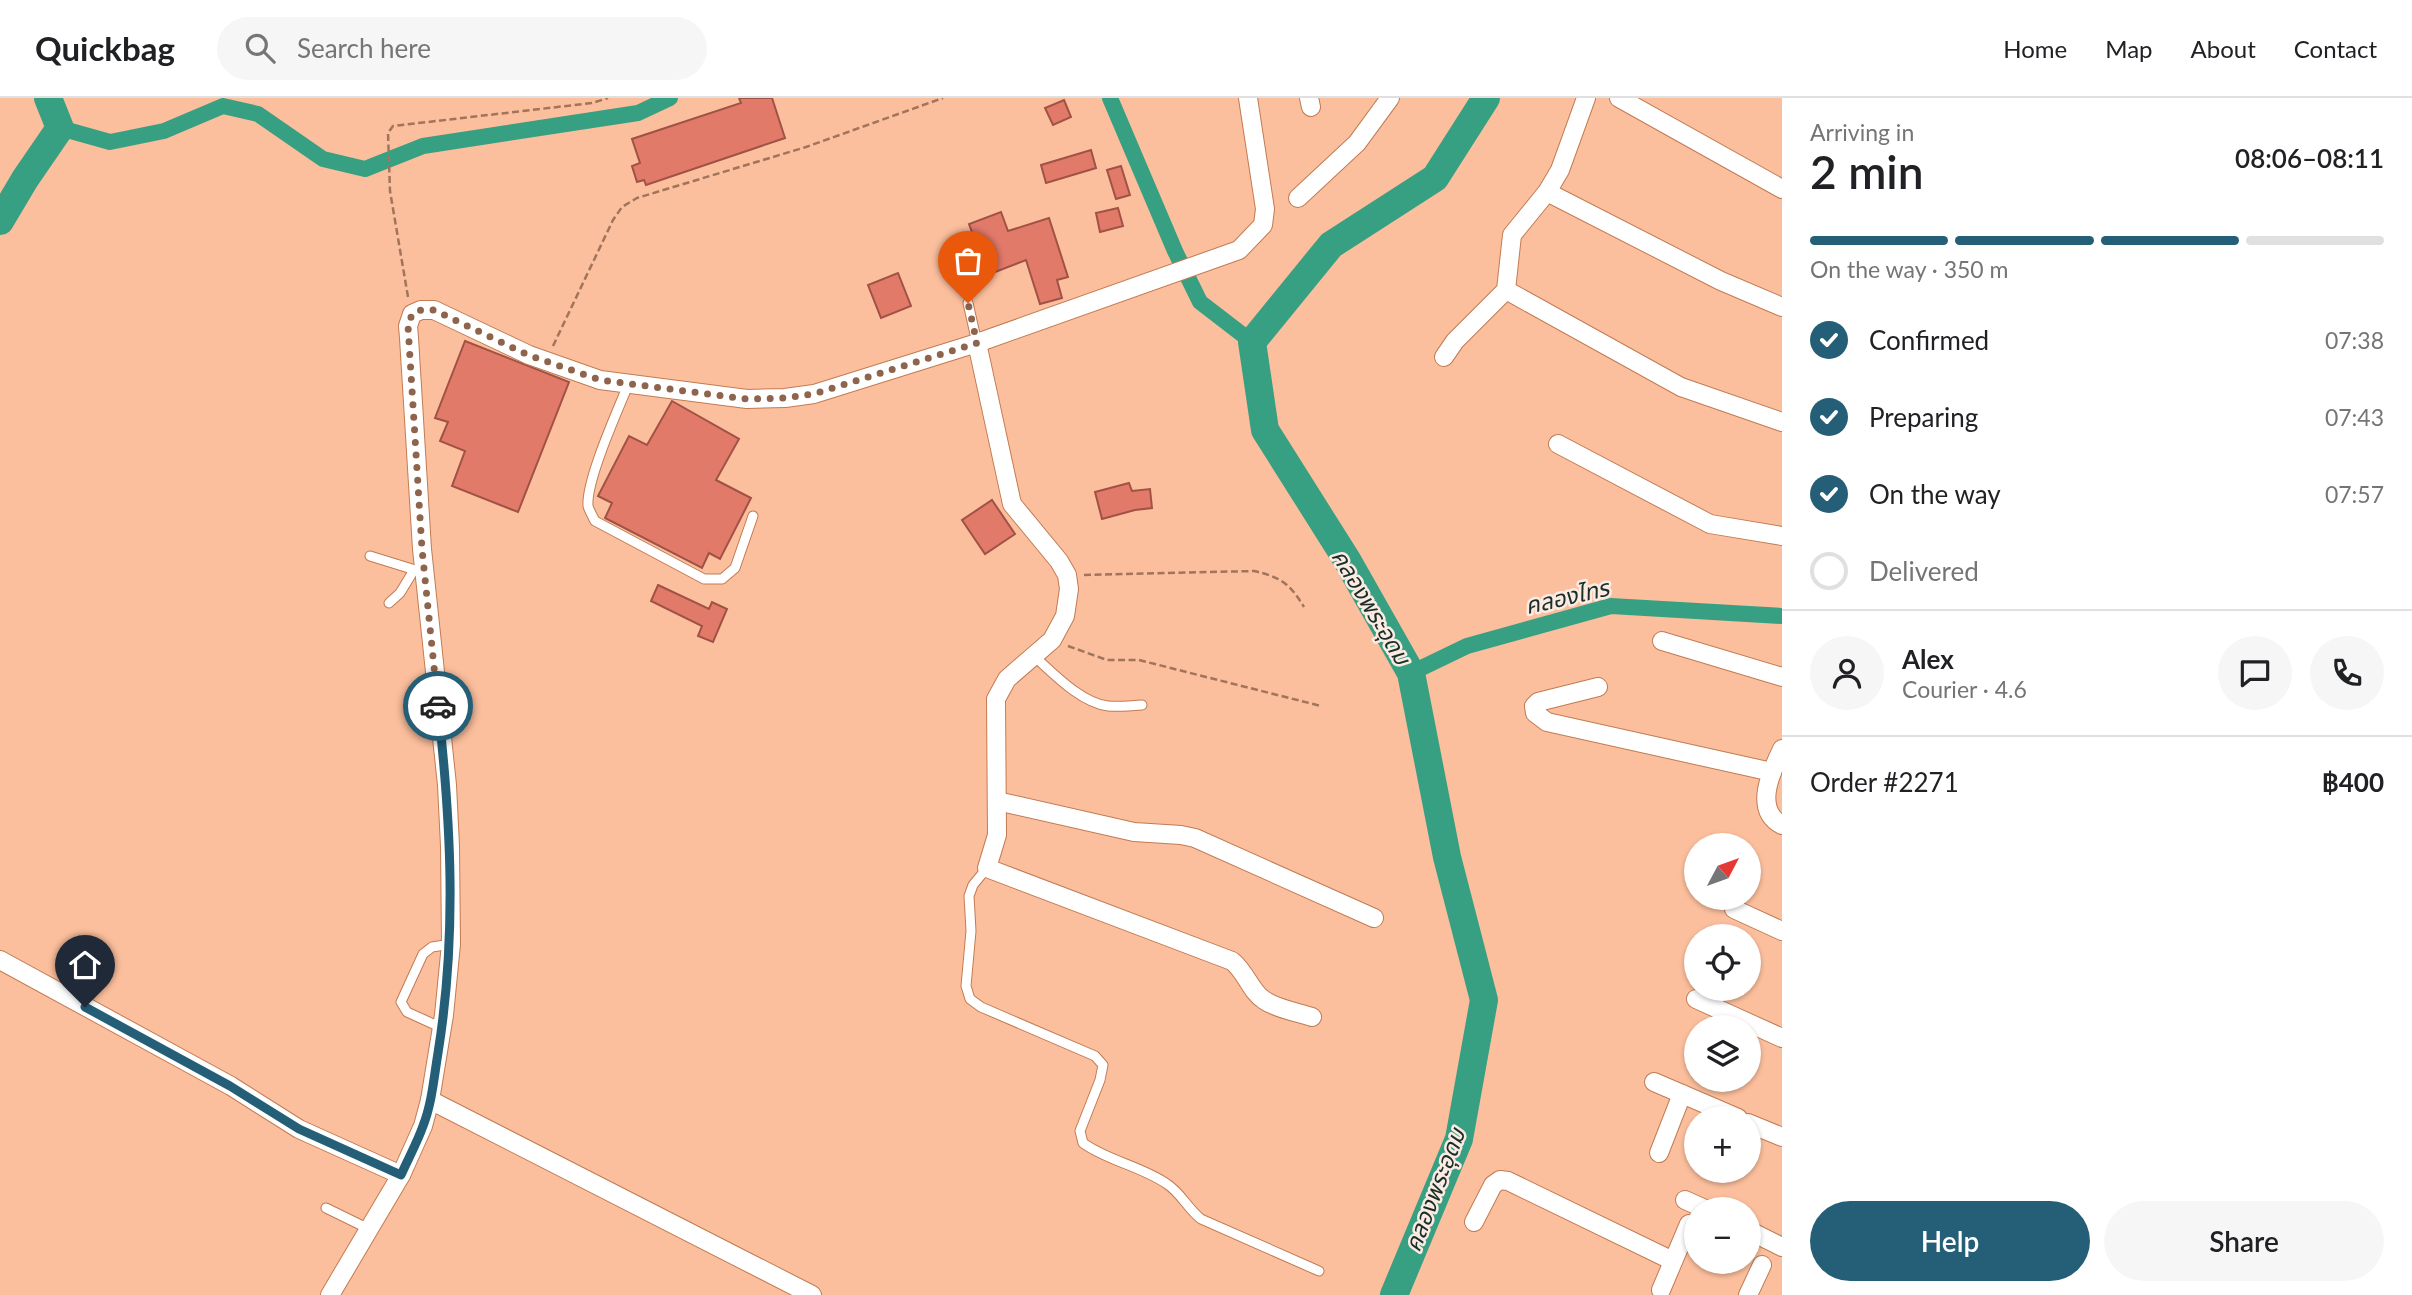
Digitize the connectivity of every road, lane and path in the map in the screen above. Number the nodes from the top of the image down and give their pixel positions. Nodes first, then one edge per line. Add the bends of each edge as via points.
1 (608, 98) edge
2 (943, 98) edge
3 (1248, 98) edge
4 (1390, 98) edge
5 (1586, 98) edge
6 (1619, 98) edge
7 (1782, 189) edge
8 (1548, 192) junction
9 (1298, 198) dead end
10 (1506, 290) junction
11 (968, 303) dead end
12 (1782, 307) edge
13 (412, 314) junction
14 (977, 343) junction
15 (1444, 357) dead end
16 (546, 361) junction
17 (628, 385) junction
18 (1782, 422) edge
19 (1558, 444) dead end
20 (753, 516) dead end
21 (1782, 536) edge
22 (370, 556) dead end
23 (419, 572) junction
24 (1067, 575) junction
25 (389, 603) dead end
26 (1304, 607) dead end
27 (1052, 640) junction
28 (1662, 641) dead end
29 (1034, 656) junction
30 (1782, 677) edge
31 (1598, 687) dead end
32 (1142, 705) dead end
33 (1321, 706) dead end
34 (1782, 749) edge
35 (1772, 772) junction
36 (997, 801) junction
37 (1782, 825) edge
38 (987, 868) junction
39 (1736, 910) edge
40 (1374, 918) dead end
41 (1782, 931) edge
42 (451, 944) junction
43 (0, 960) edge
44 (1700, 1001) edge
45 (1312, 1017) dead end
46 (442, 1028) junction
47 (1782, 1038) edge
48 (1654, 1082) dead end
49 (1682, 1094) junction
50 (430, 1100) junction
51 (1710, 1106) edge
52 (1761, 1128) edge
53 (1782, 1137) edge
54 (1659, 1153) dead end
55 (401, 1175) junction
56 (326, 1208) dead end
57 (1474, 1223) dead end
58 (369, 1229) junction
59 (1684, 1236) edge
60 (1761, 1236) edge
61 (1782, 1247) edge
62 (1673, 1261) junction
63 (1762, 1265) dead end
64 (1318, 1271) dead end
65 (1659, 1290) edge
66 (330, 1295) edge
67 (812, 1295) edge
68 (1748, 1295) edge

1 - 13 path via 393,126 388,133 390,191
2 - 16 path via 806,147 637,198 622,207
3 - 14 street via 1265,209 1263,225 1238,250
4 - 9 street via 1357,143
5 - 8 street
6 - 7 street
8 - 10 street via 1512,236
8 - 12 street via 1721,281
10 - 15 street
10 - 18 street via 1681,387
11 - 14 lane
13 - 16 street via 434,310
13 - 23 street via 408,326
14 - 17 street via 814,394 785,398 747,399
14 - 24 street via 1012,503
16 - 17 street
17 - 20 lane via 592,483 588,506 594,521 704,579 722,579 734,568
19 - 21 street via 1710,524
22 - 23 lane
23 - 25 lane
23 - 42 street via 447,797
24 - 26 path via 1254,572 1274,576 1292,588
24 - 27 street via 1065,616
27 - 29 street
27 - 33 path via 1107,660 1139,660
28 - 30 street
29 - 32 lane via 1090,700 1106,706
29 - 36 street via 1007,679 996,699
31 - 35 street via 1538,702 1535,713 1547,722
34 - 35 street
35 - 37 street via 1765,804
36 - 38 street via 997,835
36 - 40 street via 1133,832 1195,838
38 - 45 street via 1232,961 1264,1000
38 - 64 lane via 969,896 966,986 970,999 1095,1056 1102,1065 1100,1080 1080,1131 1083,1143 1165,1182 1201,1219
39 - 41 street
42 - 46 street
42 - 46 lane via 432,947 423,954 401,1002 407,1013
43 - 55 street via 299,1129
44 - 47 street
46 - 50 street
48 - 49 street
49 - 51 street
49 - 54 street
50 - 55 street
50 - 67 street
52 - 53 street
55 - 58 street
56 - 58 lane
57 - 62 street via 1493,1185 1508,1181
58 - 66 street
59 - 62 street
60 - 61 street
62 - 65 street
63 - 68 street

